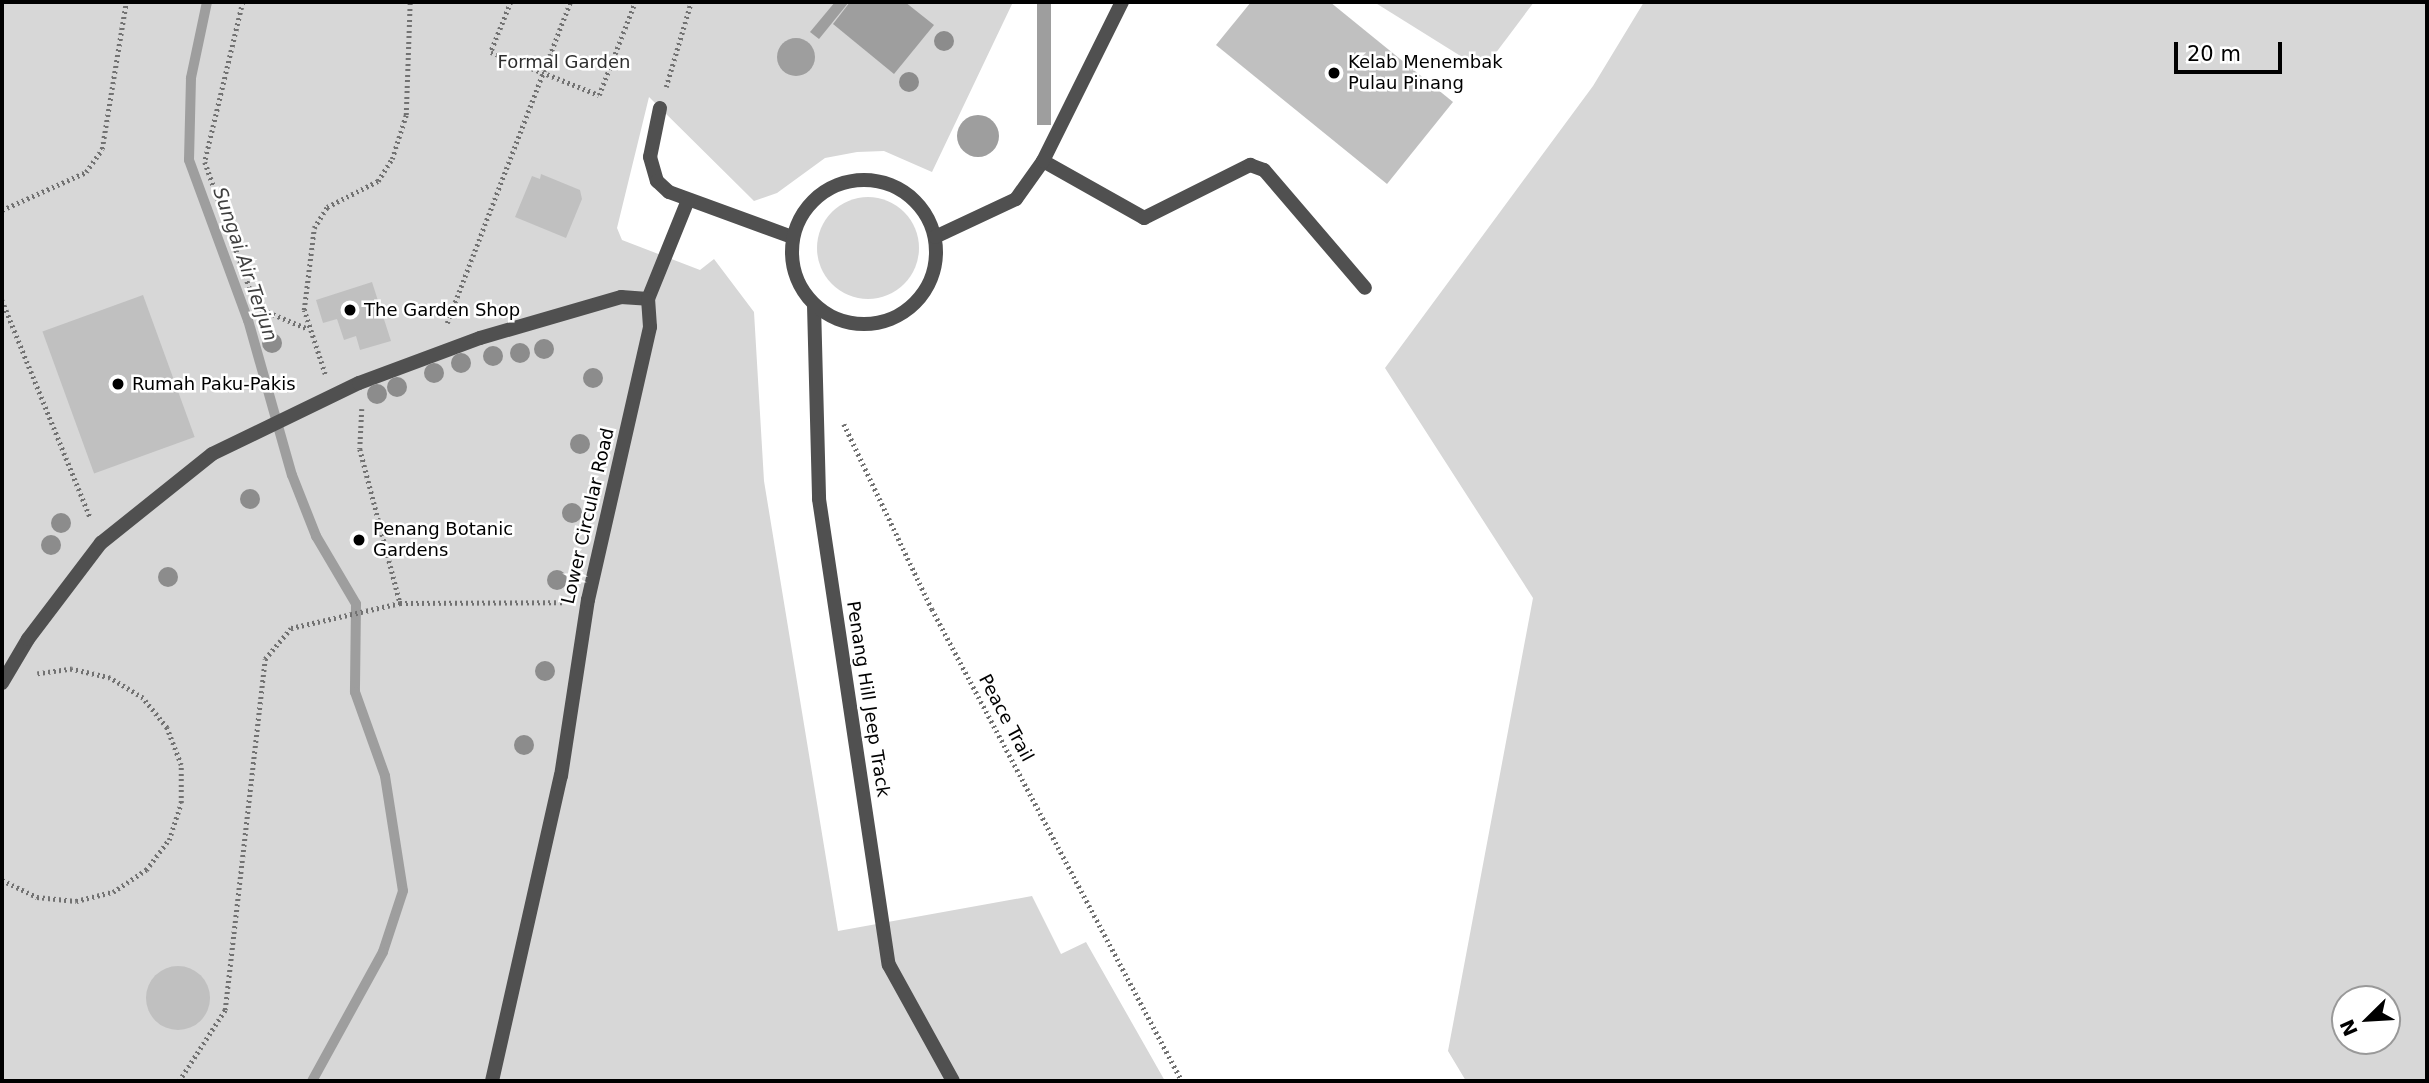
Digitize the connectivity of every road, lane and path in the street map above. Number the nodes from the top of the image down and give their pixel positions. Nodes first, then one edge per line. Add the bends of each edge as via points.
1 (126, 2) edge
2 (243, 2) edge
3 (410, 2) edge
4 (511, 2) edge
5 (570, 2) edge
6 (635, 2) edge
7 (691, 2) edge
8 (1122, 2) edge
9 (542, 72) junction
10 (660, 108) joint
11 (1043, 161) junction
12 (688, 200) junction
13 (2, 210) edge
14 (792, 237) junction
15 (935, 237) junction
16 (1365, 288) dead end
17 (2, 299) edge
18 (648, 299) junction
19 (814, 305) junction
20 (307, 328) junction
21 (435, 354) junction
22 (326, 398) junction
23 (839, 412) dead end
24 (363, 419) dead end
25 (101, 543) junction
26 (400, 603) junction
27 (556, 603) dead end
28 (23, 678) dead end
29 (2, 682) edge
30 (2, 880) edge
31 (179, 1081) edge
32 (492, 1081) edge
33 (953, 1081) edge
34 (1182, 1081) edge

1 - 13 path via 102,149 86,172
2 - 20 path via 205,162 254,300 263,310
3 - 20 path via 406,115 392,159 378,181 327,207 314,228 304,310
4 - 9 path via 491,52
5 - 9 path
6 - 9 path via 599,95
7 - 10 path
8 - 11 street
9 - 21 path
10 - 12 street via 650,157 657,180 669,192
11 - 15 street via 1016,198
11 - 16 street via 1144,218 1235,171 1250,165 1264,170
12 - 14 street
12 - 18 street
14 - 15 street via 801,214 817,195 839,183 863,178 887,183 909,195 926,214
14 - 19 street via 792,262 799,286
15 - 19 street via 937,259 930,281 919,300 902,314 857,324 834,318
17 - 25 path
18 - 21 street via 621,297
18 - 32 street, Lower Circular Road via 650,327 588,600 561,776
19 - 33 street, Penang Hill Jeep Track via 819,499 889,965
20 - 22 path
21 - 22 street
22 - 25 street via 212,454
23 - 34 path, Peace Trail via 932,609
24 - 26 path via 360,449
25 - 29 street via 28,639
26 - 27 path
26 - 31 path via 290,628 265,659 225,1010
28 - 30 path via 72,670 110,678 143,698 167,728 181,765 181,803 169,840 146,870 113,892 76,901 37,897

